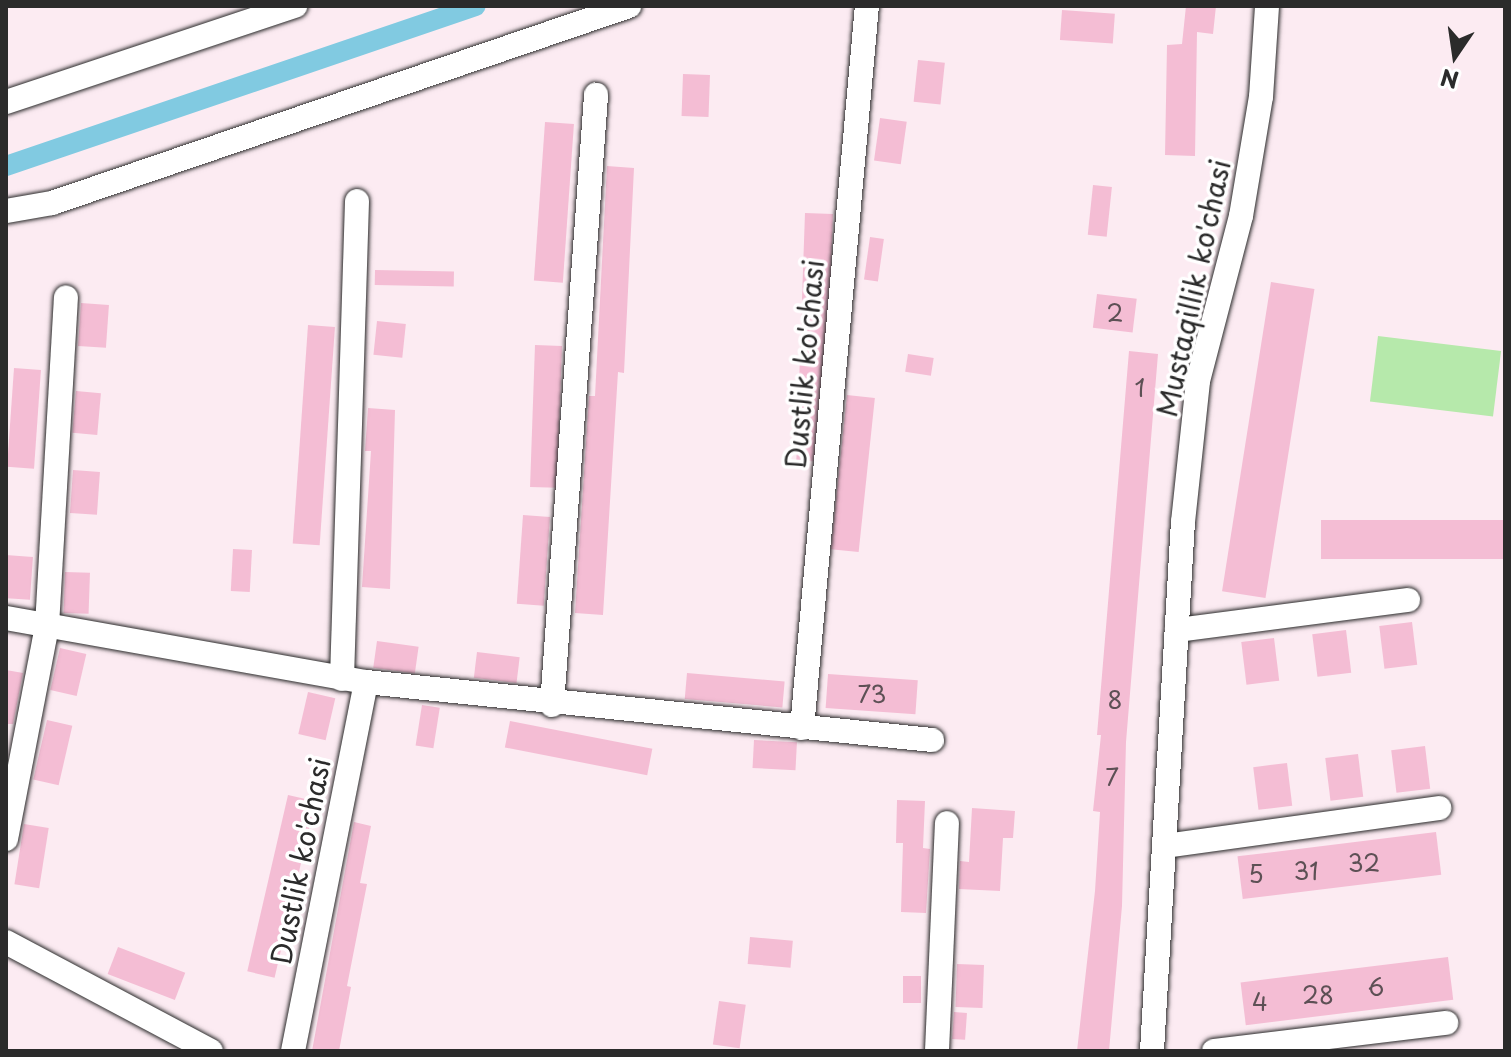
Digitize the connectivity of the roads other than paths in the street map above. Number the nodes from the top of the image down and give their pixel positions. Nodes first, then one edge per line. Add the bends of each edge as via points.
1 (295, 6) edge
2 (629, 6) edge
3 (867, 6) edge
4 (1267, 6) edge
5 (596, 95) dead end
6 (6, 102) edge
7 (357, 201) dead end
8 (6, 211) edge
9 (66, 298) dead end
10 (1408, 600) dead end
11 (6, 618) edge
12 (47, 626) junction
13 (1177, 630) junction
14 (354, 680) junction
15 (552, 705) junction
16 (802, 728) junction
17 (932, 740) dead end
18 (1439, 808) dead end
19 (947, 823) dead end
20 (6, 839) edge
21 (1165, 846) junction
22 (6, 942) edge
23 (1446, 1023) dead end
24 (211, 1051) edge
25 (293, 1051) edge
26 (937, 1051) edge
27 (1152, 1051) edge
28 (1214, 1051) edge

1 - 6 street
2 - 8 street via 52,203
3 - 16 street, Dustlik ko'chasi
4 - 13 street, Mustaqillik ko'chasi via 1261,97 1241,216 1198,381
5 - 15 street
7 - 14 street, Dustlik ko'chasi
9 - 12 street
10 - 13 street
11 - 12 street
12 - 14 street
12 - 20 street
13 - 21 street, Mustaqillik ko'chasi
14 - 15 street
14 - 25 street, Dustlik ko'chasi
15 - 16 street
16 - 17 street
18 - 21 street
19 - 26 street
21 - 27 street, Mustaqillik ko'chasi
22 - 24 street
23 - 28 street

